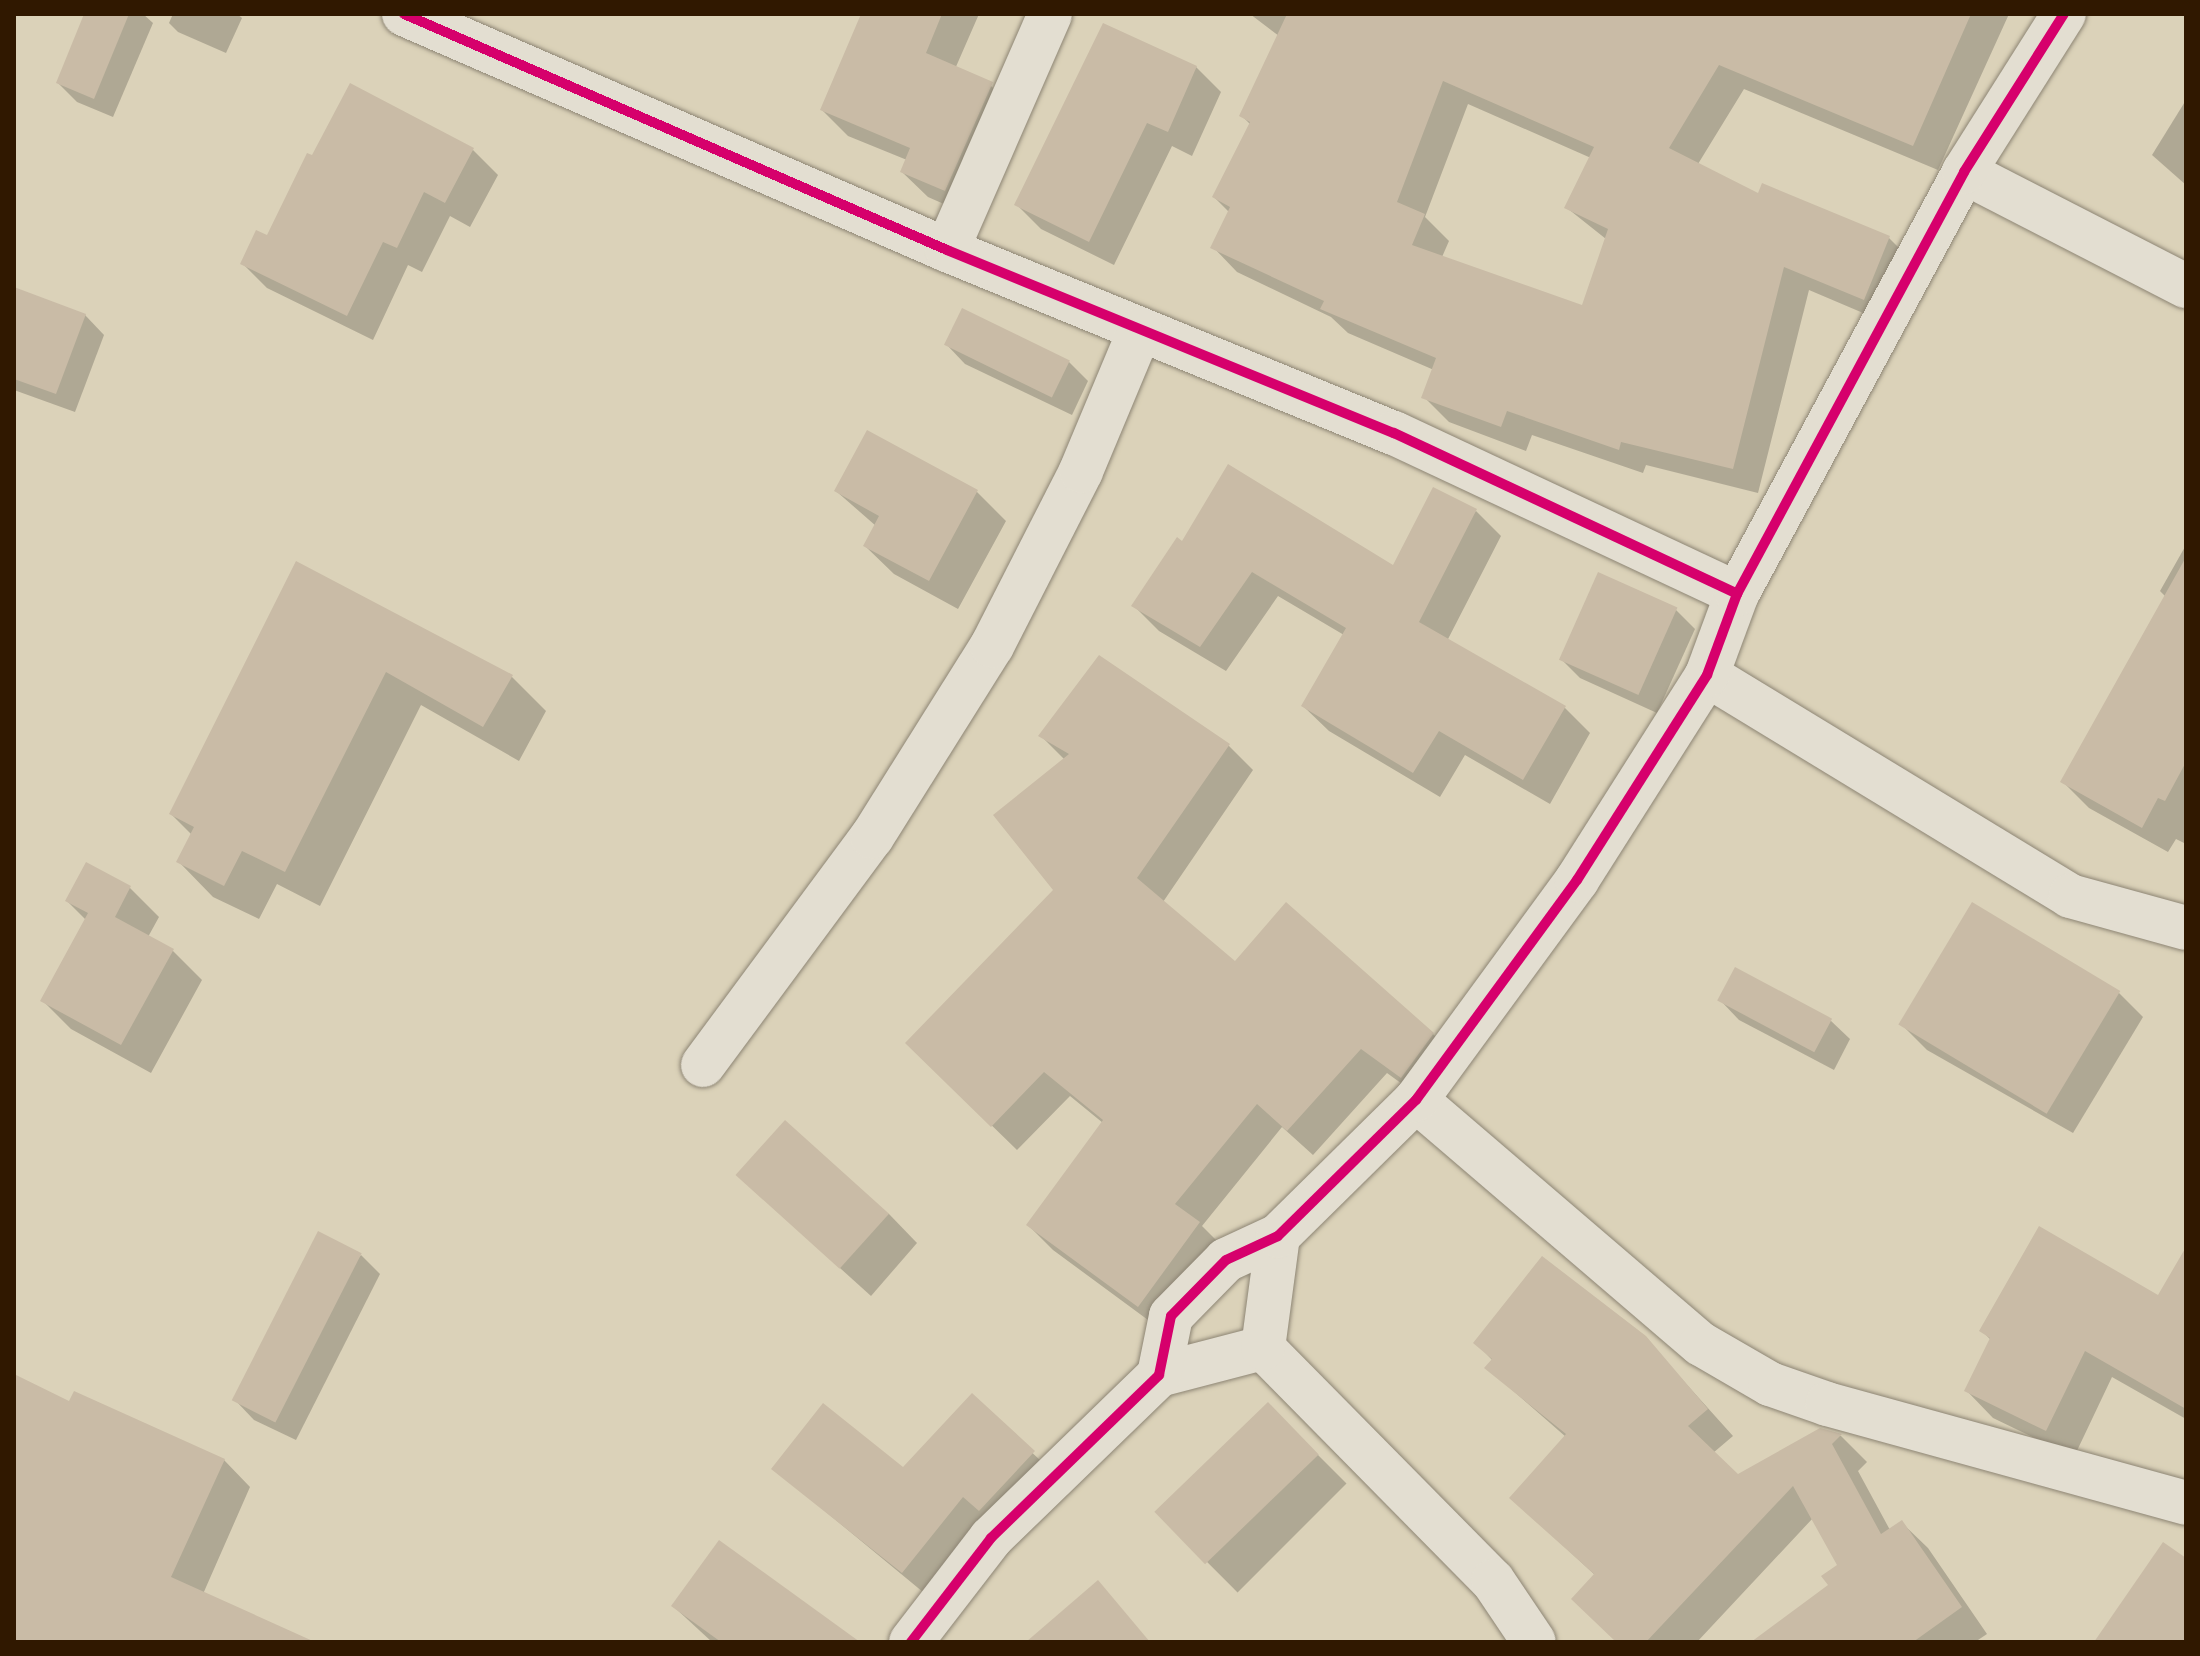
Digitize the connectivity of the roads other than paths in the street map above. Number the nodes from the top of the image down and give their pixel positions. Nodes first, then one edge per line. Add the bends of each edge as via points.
1 (404, 14) edge
2 (1050, 14) edge
3 (2064, 14) edge
4 (1964, 172) junction
5 (947, 250) junction
6 (2186, 286) edge
7 (1140, 330) junction
8 (1737, 594) junction
9 (1707, 675) junction
10 (2186, 928) edge
11 (703, 1065) dead end
12 (1416, 1100) junction
13 (1278, 1236) junction
14 (1263, 1348) junction
15 (1159, 1375) junction
16 (2186, 1503) edge
17 (911, 1642) edge
18 (1534, 1642) edge

1 - 5 street
2 - 5 street
3 - 4 street
4 - 6 street
4 - 8 street
5 - 7 street
7 - 8 street via 1394,433
7 - 11 street via 1081,471 992,646 872,837
8 - 9 street
9 - 10 street via 2070,896
9 - 12 street via 1577,880
12 - 13 street
12 - 16 street via 1701,1344 1770,1384
13 - 14 street
13 - 15 street via 1226,1260 1171,1316
14 - 15 street
14 - 18 street via 1493,1581
15 - 17 street via 991,1538

